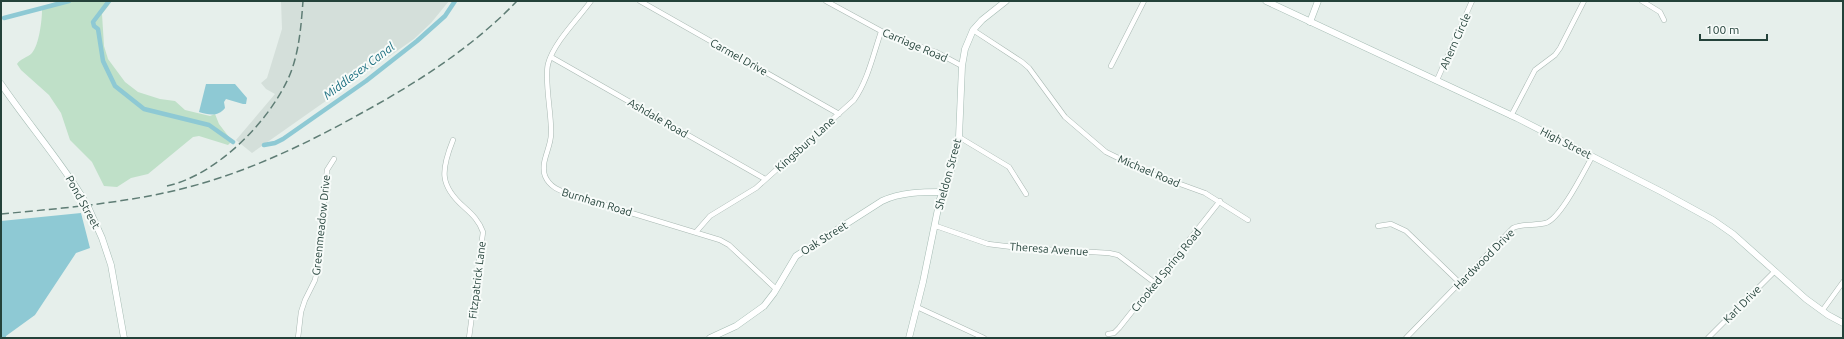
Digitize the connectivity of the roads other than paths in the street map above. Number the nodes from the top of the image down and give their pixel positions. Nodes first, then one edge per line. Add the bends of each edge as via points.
1 (592, 1) edge
2 (640, 1) edge
3 (826, 1) edge
4 (1006, 1) edge
5 (1144, 1) edge
6 (1266, 1) edge
7 (1318, 1) edge
8 (1472, 1) edge
9 (1584, 1) edge
10 (1642, 1) edge
11 (1664, 20) dead end
12 (1310, 22) junction
13 (972, 30) junction
14 (881, 32) junction
15 (551, 57) junction
16 (962, 66) junction
17 (1111, 66) dead end
18 (1437, 80) junction
19 (1, 84) edge
20 (839, 114) junction
21 (1512, 116) junction
22 (959, 137) junction
23 (454, 140) dead end
24 (1592, 157) junction
25 (334, 159) dead end
26 (765, 179) junction
27 (943, 192) junction
28 (1026, 194) dead end
29 (1220, 201) junction
30 (1248, 220) dead end
31 (936, 226) junction
32 (1378, 226) dead end
33 (696, 232) junction
34 (1775, 271) junction
35 (1843, 282) edge
36 (1155, 283) junction
37 (1460, 283) junction
38 (776, 289) junction
39 (917, 307) junction
40 (1822, 311) junction
41 (1843, 323) edge
42 (1108, 334) dead end
43 (124, 338) edge
44 (298, 338) edge
45 (469, 338) edge
46 (710, 338) edge
47 (909, 338) edge
48 (984, 338) edge
49 (1406, 338) edge
50 (1708, 338) edge

1 - 15 street, Burnham Road
2 - 20 street, Carmel Drive
3 - 14 street, Carriage Road
4 - 13 street, Sheldon Street
5 - 17 street
6 - 12 street, High Street
7 - 12 street
8 - 18 street, Ahern Circle
9 - 21 street via 1560,48 1535,70
10 - 11 street via 1660,12
12 - 18 street, High Street
13 - 16 street, Sheldon Street via 966,42
13 - 29 street, Michael Road via 1029,68 1065,117 1106,152 1140,169
14 - 16 street, Carriage Road via 936,52
14 - 20 street, Kingsbury Lane via 860,90 854,100
15 - 26 street, Ashdale Road
15 - 33 street, Burnham Road via 547,75 551,136 544,166 549,183 556,190
16 - 22 street, Sheldon Street
18 - 21 street, High Street
19 - 43 street, Pond Street, bridge via 15,106 51,150 89,209 111,265
20 - 26 street, Kingsbury Lane
21 - 24 street, High Street
22 - 27 street, Sheldon Street
22 - 28 street via 1009,167
23 - 45 street, Fitzpatrick Lane via 446,166 445,182 448,190 477,219 483,232
24 - 34 street, High Street via 1712,220 1733,234
24 - 37 street, Hardwood Drive via 1556,217 1546,223 1513,228
25 - 44 street, Greenmeadow Drive via 327,170 315,280 305,300
26 - 33 street, Kingsbury Lane via 744,196 710,216
27 - 31 street, Sheldon Street
27 - 38 street, Oak Street via 892,196 882,201 796,256
29 - 30 street, Michael Road
29 - 36 street, Crooked Spring Road
31 - 36 street, Theresa Avenue via 988,244 1118,255
31 - 39 street, Sheldon Street
32 - 37 street via 1391,224 1406,231
33 - 38 street, Burnham Road via 729,245
34 - 40 street, High Street
34 - 50 street, Karl Drive
35 - 40 street
36 - 42 street, Crooked Spring Road via 1117,331
37 - 49 street, Hardwood Drive
38 - 46 street, Oak Street via 764,306 736,326
39 - 47 street, Sheldon Street
39 - 48 street
40 - 41 street, High Street

